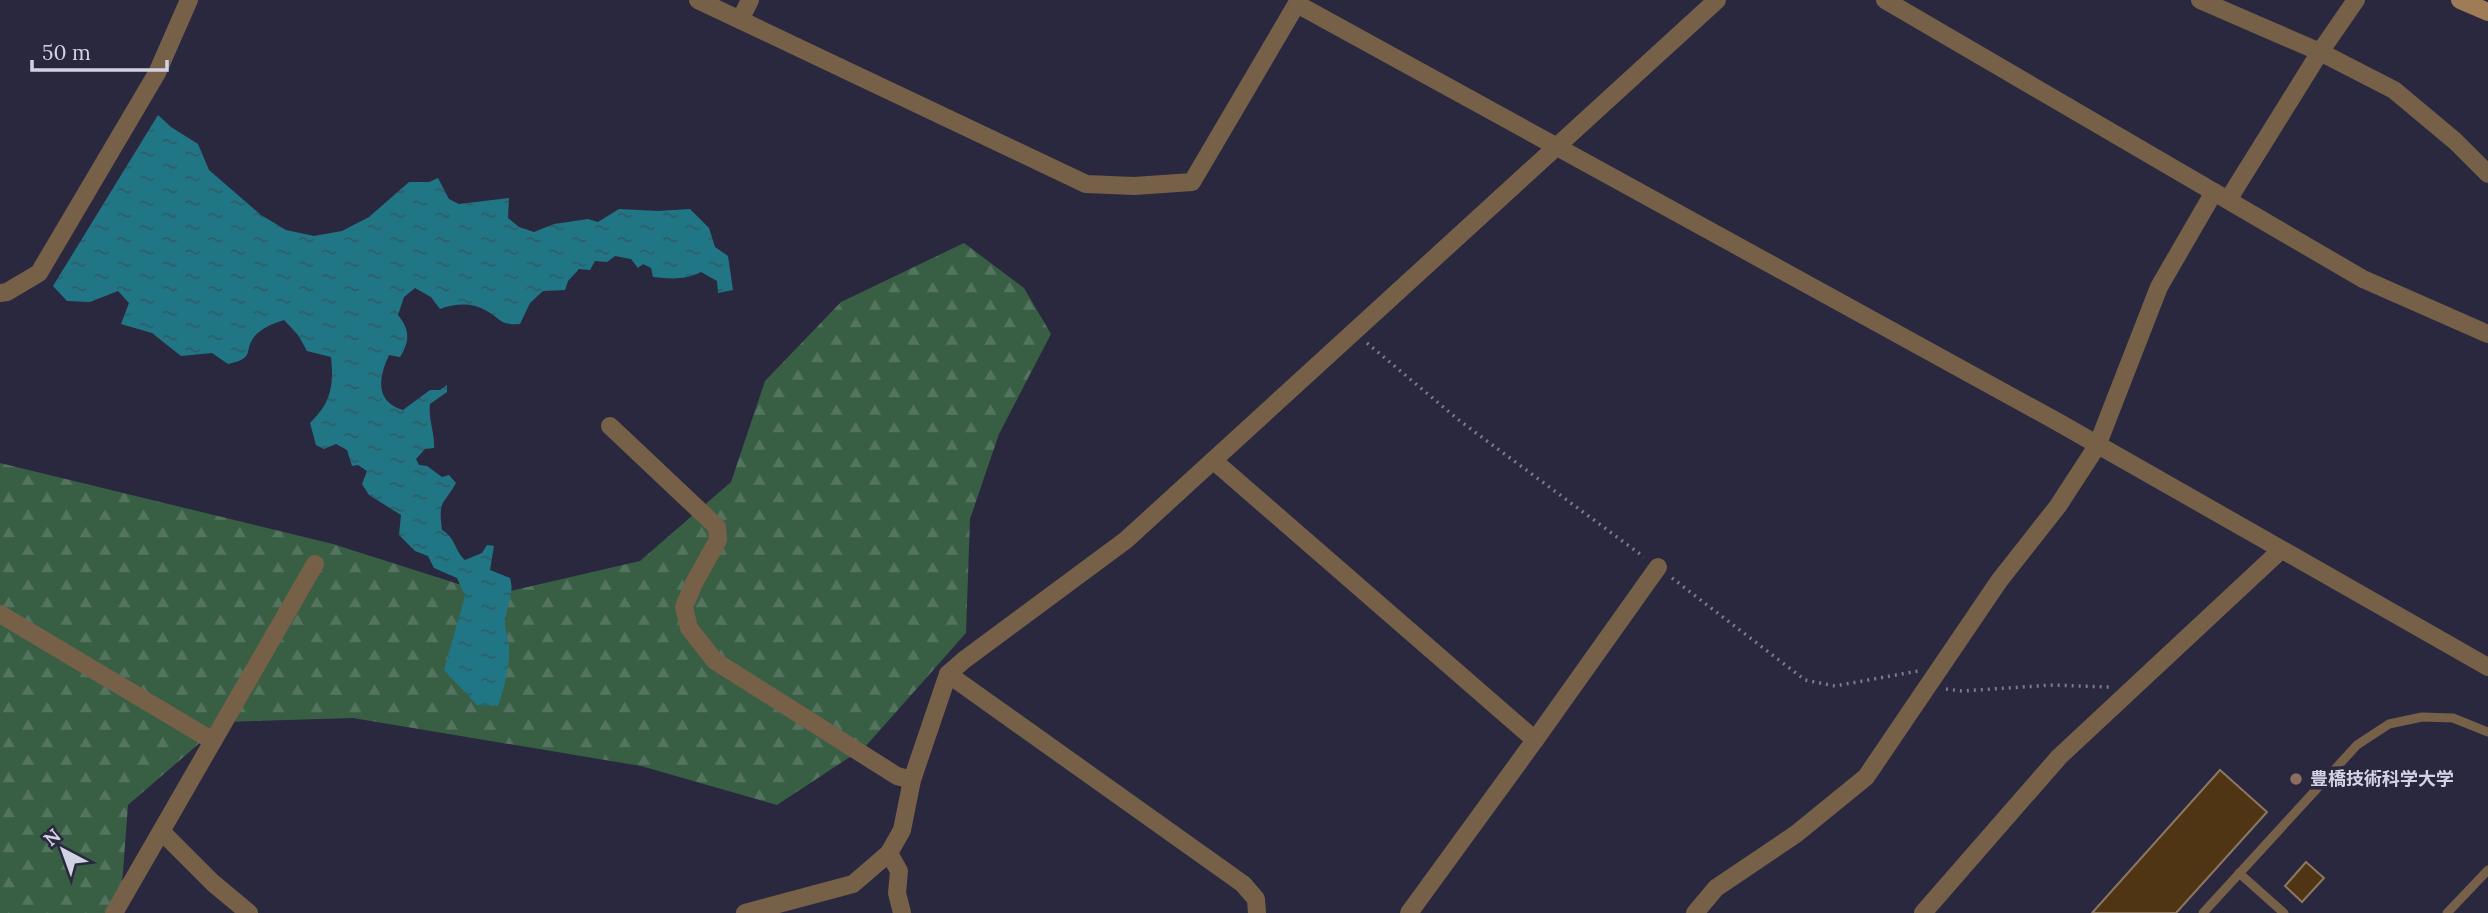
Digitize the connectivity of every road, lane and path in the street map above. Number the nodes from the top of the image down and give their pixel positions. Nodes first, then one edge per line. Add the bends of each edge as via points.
1 (189, 0) edge
2 (698, 0) edge
3 (750, 0) edge
4 (1717, 0) edge
5 (1885, 0) edge
6 (2200, 0) edge
7 (2356, 0) edge
8 (2460, 0) edge
9 (1298, 2) edge
10 (2488, 12) edge
11 (740, 20) junction
12 (2320, 52) junction
13 (1556, 146) junction
14 (2488, 174) edge
15 (2221, 196) junction
16 (0, 293) edge
17 (1355, 333) junction
18 (2488, 334) edge
19 (610, 426) dead end
20 (2098, 446) junction
21 (1214, 461) junction
22 (2281, 550) junction
23 (316, 564) dead end
24 (1658, 567) junction
25 (0, 614) edge
26 (2488, 667) edge
27 (948, 674) junction
28 (1934, 675) junction
29 (2133, 689) junction
30 (2488, 732) edge
31 (1535, 740) junction
32 (213, 741) junction
33 (912, 780) junction
34 (162, 832) junction
35 (889, 853) junction
36 (2488, 870) edge
37 (2239, 873) junction
38 (114, 913) edge
39 (249, 913) edge
40 (745, 913) edge
41 (902, 913) edge
42 (1257, 913) edge
43 (1409, 913) edge
44 (1695, 913) edge
45 (1923, 913) edge
46 (2203, 913) edge
47 (2284, 913) edge
48 (2448, 913) edge

1 - 16 street via 157,72 39,273
2 - 11 street
3 - 11 street
4 - 13 street
5 - 15 street
6 - 12 street
7 - 12 street
8 - 10 main road
9 - 11 street via 1192,182 1134,186 1086,184
9 - 13 street
12 - 14 street via 2394,90
12 - 15 street
13 - 17 street
13 - 20 street
15 - 18 street via 2363,279
15 - 20 street via 2159,287
17 - 21 street
17 - 24 path via 1460,421
19 - 33 street via 717,527 718,540 684,607 689,628 715,661 897,776
20 - 22 street
20 - 28 street
21 - 27 street via 1126,540
21 - 31 street
22 - 26 street
22 - 29 street
23 - 32 street
24 - 28 path via 1805,680 1835,686
24 - 31 street
25 - 32 street
27 - 33 street
27 - 42 street via 1242,884 1256,899
28 - 29 path via 1942,688 1962,691 2053,685
28 - 44 street via 1866,777 1796,834 1716,888
29 - 45 street via 2059,757
30 - 37 lane via 2453,718 2422,717 2389,724 2357,745
31 - 43 street
32 - 34 street
33 - 35 street via 902,830
34 - 38 street
34 - 39 street
35 - 40 street via 853,884
35 - 41 street via 899,871 897,893
36 - 48 lane
37 - 46 lane
37 - 47 lane

